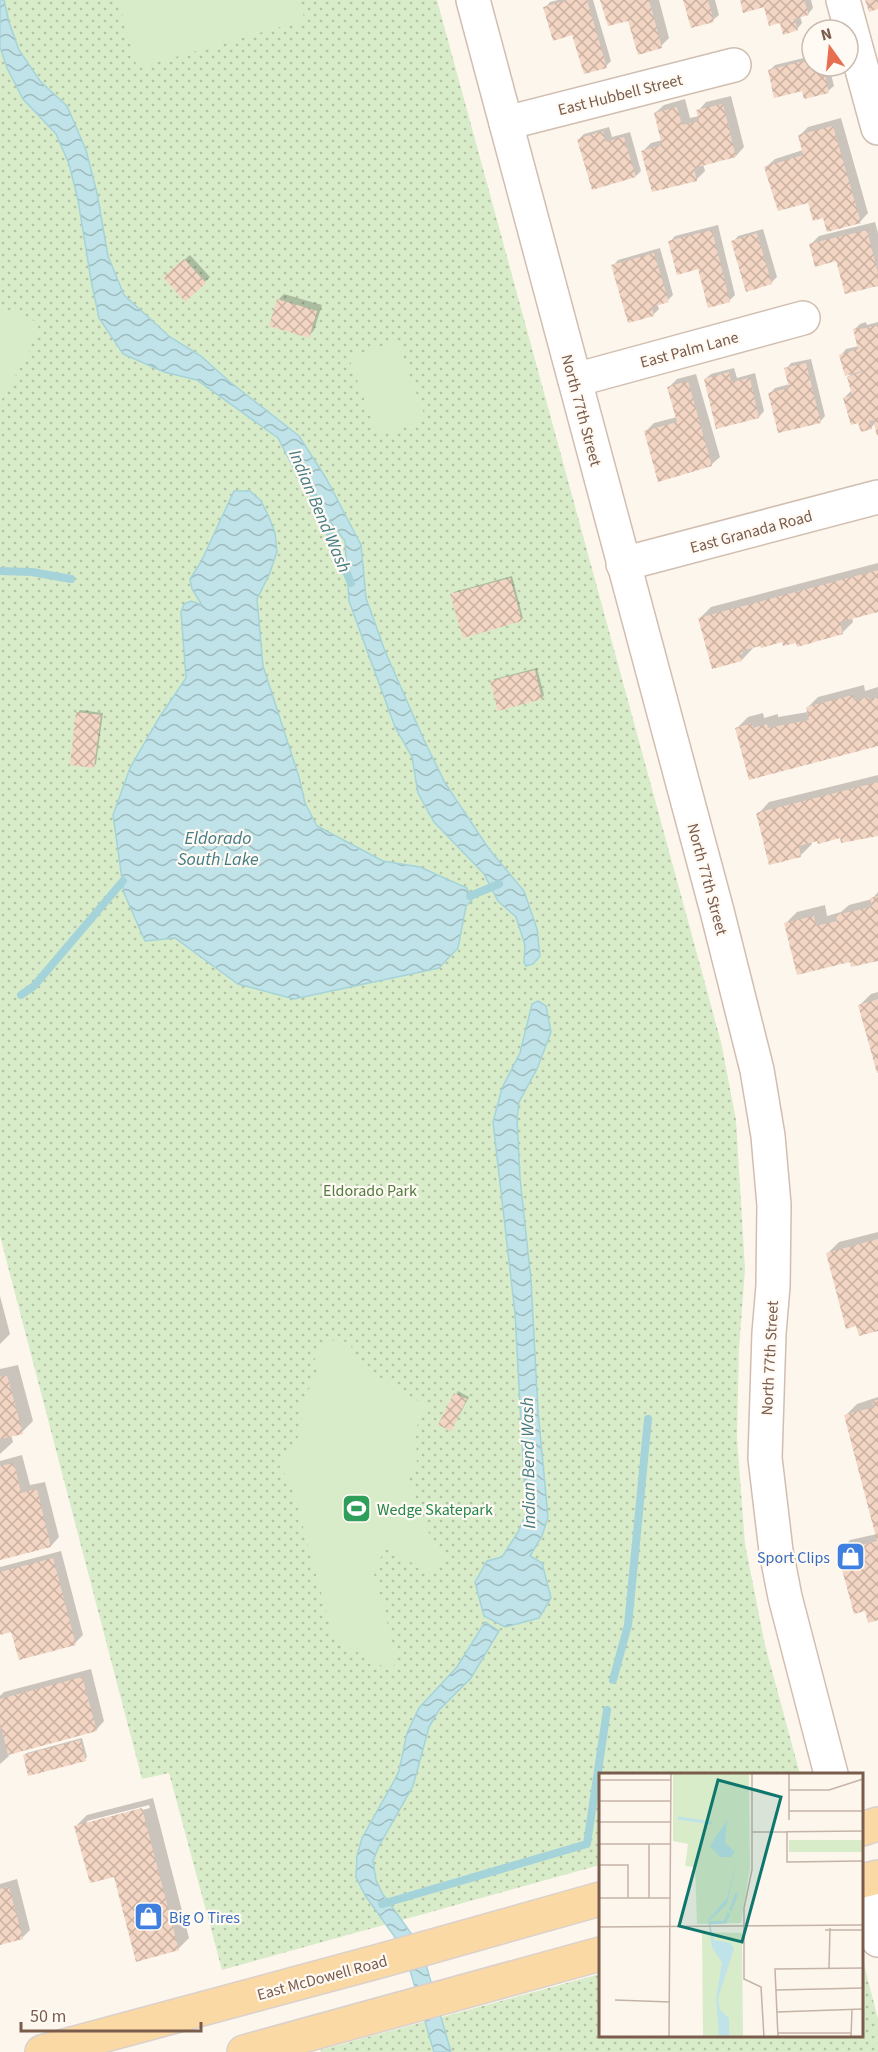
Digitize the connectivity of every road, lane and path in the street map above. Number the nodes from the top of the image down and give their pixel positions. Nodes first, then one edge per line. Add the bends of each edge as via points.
1 (472, 0) edge
2 (843, 0) edge
3 (734, 65) dead end
4 (506, 123) junction
5 (878, 128) edge
6 (803, 318) dead end
7 (575, 380) junction
8 (878, 497) edge
9 (623, 564) junction
10 (831, 1773) edge
11 (878, 1824) edge
12 (863, 1828) edge
13 (878, 1876) edge
14 (863, 1882) edge
15 (863, 1890) edge
16 (599, 1899) edge
17 (878, 1940) edge
18 (599, 1954) edge
19 (42, 2052) edge
20 (244, 2052) edge

1 - 4 street, North 77th Street
2 - 5 street
3 - 4 street, East Hubbell Street
4 - 7 street, North 77th Street
6 - 7 street, East Palm Lane
7 - 9 street, North 77th Street
8 - 9 street, East Granada Road
9 - 10 street, North 77th Street via 764,1101 774,1239 765,1458 784,1598
11 - 12 main road
13 - 14 main road
15 - 17 street
16 - 19 main road, East McDowell Road
18 - 20 main road

